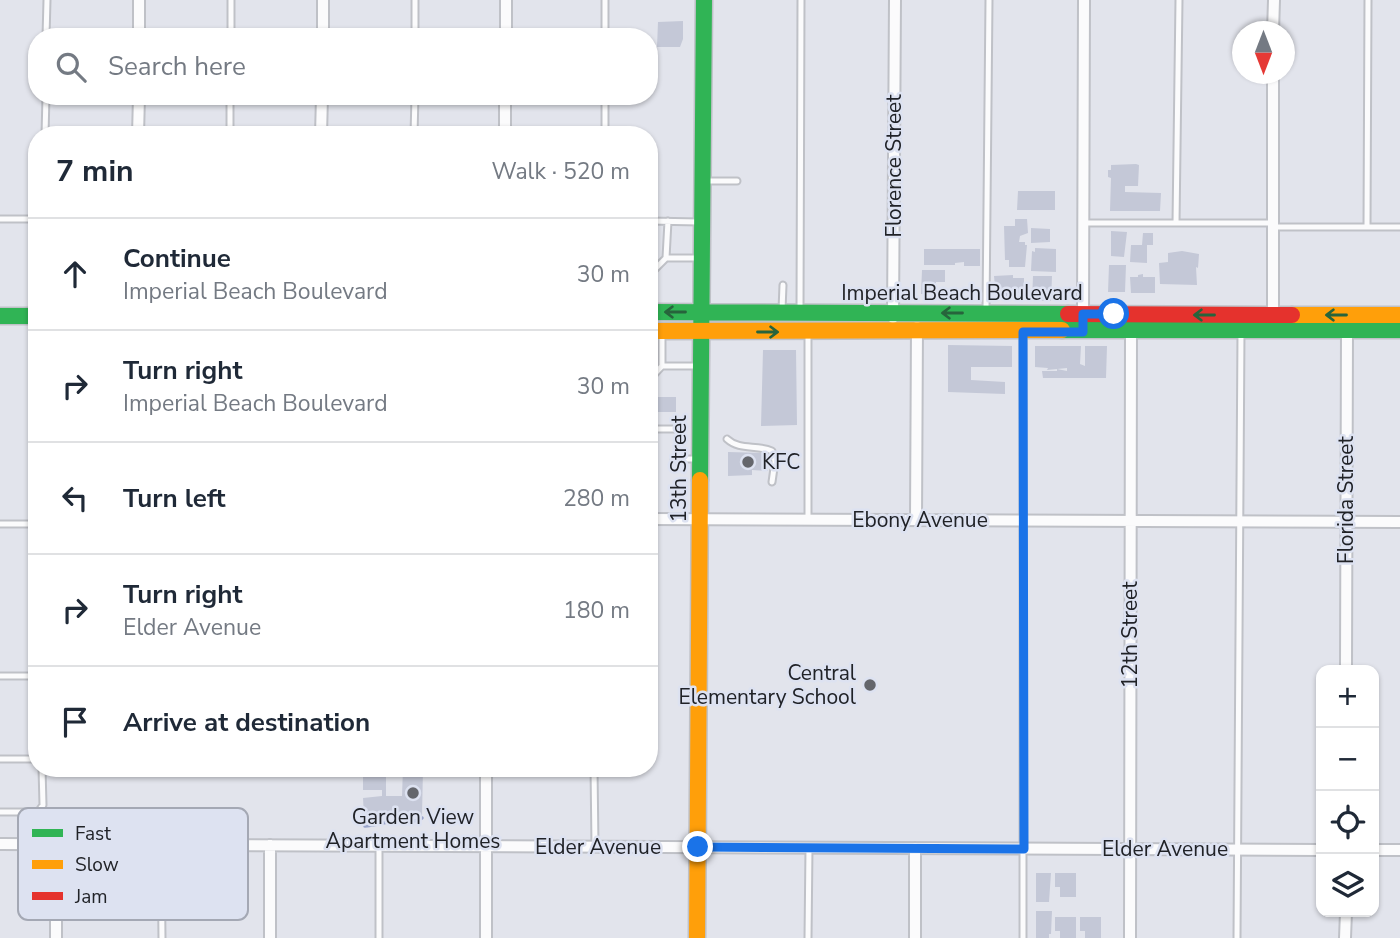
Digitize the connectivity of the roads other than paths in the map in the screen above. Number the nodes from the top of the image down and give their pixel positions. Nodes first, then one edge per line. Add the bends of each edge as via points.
1 (47, 0) edge
2 (139, 0) edge
3 (231, 0) edge
4 (323, 0) edge
5 (415, 0) edge
6 (506, 0) edge
7 (605, 0) edge
8 (704, 0) edge
9 (801, 0) edge
10 (895, 0) edge
11 (989, 0) edge
12 (1084, 0) edge
13 (1178, 0) edge
14 (1274, 0) edge
15 (1368, 0) edge
16 (1273, 21) edge
17 (46, 28) edge
18 (139, 28) edge
19 (231, 28) edge
20 (323, 28) edge
21 (415, 28) edge
22 (506, 28) edge
23 (605, 28) edge
24 (1273, 84) edge
25 (46, 105) edge
26 (139, 105) edge
27 (230, 105) edge
28 (322, 105) edge
29 (415, 105) edge
30 (505, 105) edge
31 (605, 105) edge
32 (45, 126) edge
33 (138, 126) edge
34 (230, 126) edge
35 (321, 126) edge
36 (414, 126) edge
37 (505, 126) edge
38 (605, 126) edge
39 (702, 181) junction
40 (737, 181) dead end
41 (0, 219) edge
42 (28, 219) edge
43 (658, 221) edge
44 (668, 221) junction
45 (701, 222) junction
46 (1083, 223) junction
47 (1176, 223) junction
48 (1273, 225) junction
49 (1367, 227) junction
50 (1400, 227) edge
51 (666, 258) junction
52 (701, 258) junction
53 (658, 266) edge
54 (783, 285) dead end
55 (658, 312) edge
56 (700, 312) junction
57 (782, 313) junction
58 (800, 313) junction
59 (894, 313) junction
60 (917, 313) junction
61 (986, 314) junction
62 (1083, 314) junction
63 (1400, 315) edge
64 (0, 316) edge
65 (28, 317) edge
66 (1273, 323) junction
67 (1241, 330) junction
68 (1348, 330) junction
69 (1400, 330) edge
70 (917, 331) junction
71 (1131, 331) junction
72 (658, 332) edge
73 (700, 332) junction
74 (808, 332) junction
75 (893, 332) junction
76 (1023, 332) junction
77 (1083, 332) junction
78 (658, 343) edge
79 (662, 366) junction
80 (700, 366) junction
81 (658, 370) edge
82 (658, 429) edge
83 (674, 429) dead end
84 (727, 439) dead end
85 (674, 459) dead end
86 (700, 459) junction
87 (772, 482) dead end
88 (658, 519) edge
89 (700, 520) junction
90 (808, 520) junction
91 (916, 520) junction
92 (1024, 521) junction
93 (1130, 521) junction
94 (1239, 521) junction
95 (1345, 522) junction
96 (1400, 522) edge
97 (0, 524) edge
98 (28, 524) edge
99 (1346, 665) edge
100 (0, 676) edge
101 (28, 676) edge
102 (0, 759) edge
103 (28, 759) edge
104 (42, 777) edge
105 (486, 777) edge
106 (594, 777) edge
107 (41, 808) edge
108 (0, 812) edge
109 (18, 812) edge
110 (0, 844) edge
111 (18, 844) edge
112 (248, 845) edge
113 (270, 845) junction
114 (379, 846) junction
115 (486, 846) junction
116 (595, 847) junction
117 (698, 847) junction
118 (809, 848) junction
119 (915, 848) junction
120 (1024, 849) junction
121 (1130, 849) junction
122 (1237, 849) junction
123 (1316, 850) edge
124 (1379, 850) edge
125 (1400, 850) edge
126 (1346, 917) edge
127 (56, 920) edge
128 (162, 920) edge
129 (56, 938) edge
130 (162, 938) edge
131 (270, 938) edge
132 (379, 938) edge
133 (486, 938) edge
134 (697, 938) edge
135 (808, 938) edge
136 (915, 938) edge
137 (1023, 938) edge
138 (1130, 938) edge
139 (1237, 938) edge
140 (1345, 938) edge

1 - 17 lane
2 - 18 street
3 - 19 lane
4 - 20 street
5 - 21 lane
6 - 22 street
7 - 23 lane
8 - 39 main road, 13th Street
9 - 58 lane
10 - 59 street, Florence Street
11 - 61 lane
12 - 46 street
13 - 47 lane
14 - 16 street
15 - 49 lane
24 - 48 street
25 - 32 lane
26 - 33 street
27 - 34 lane
28 - 35 street
29 - 36 lane
30 - 37 street
31 - 38 lane
39 - 40 lane
39 - 45 main road, 13th Street
41 - 42 lane
43 - 44 lane
44 - 45 lane
44 - 51 lane
45 - 52 main road, 13th Street
46 - 47 lane
46 - 62 street
47 - 48 lane
48 - 49 lane
48 - 66 street
49 - 50 lane
51 - 52 lane
51 - 53 lane
52 - 56 main road, 13th Street
54 - 57 lane
56 -> 55 main road, Imperial Beach Boulevard
56 - 57 main road, Imperial Beach Boulevard
56 - 73 main road, 13th Street
57 - 58 main road, Imperial Beach Boulevard
58 - 59 main road, Imperial Beach Boulevard
59 - 60 main road, Imperial Beach Boulevard
59 - 75 street, Florence Street
61 -> 60 main road, Imperial Beach Boulevard
60 - 70 street
61 - 62 main road, Imperial Beach Boulevard
66 -> 62 main road, Imperial Beach Boulevard
62 - 77 street
63 -> 66 main road, Imperial Beach Boulevard
64 - 65 main road
66 - 67 main road, Imperial Beach Boulevard
66 - 68 main road, Imperial Beach Boulevard
67 - 71 main road, Imperial Beach Boulevard
67 - 94 lane
68 - 69 main road, Imperial Beach Boulevard
68 - 95 street, Florida Street
70 - 75 main road, Imperial Beach Boulevard
70 - 76 main road, Imperial Beach Boulevard
70 - 91 street
71 - 77 main road, Imperial Beach Boulevard
71 - 93 street, 12th Street
72 - 73 main road, Imperial Beach Boulevard
73 -> 74 main road, Imperial Beach Boulevard
73 - 80 main road, 13th Street
74 - 75 main road, Imperial Beach Boulevard
74 - 90 lane
76 - 77 main road, Imperial Beach Boulevard
76 - 92 lane
78 - 79 lane
79 - 80 lane
79 - 81 lane
80 - 86 main road, 13th Street
82 - 83 lane
84 - 87 lane via 734,446 772,451
85 - 86 lane
86 - 89 main road, 13th Street
88 - 89 street, Ebony Avenue
89 - 90 street, Ebony Avenue
89 - 117 main road, 13th Street
90 - 91 street, Ebony Avenue
91 - 92 street, Ebony Avenue
92 - 93 street, Ebony Avenue
92 - 120 lane
93 - 94 street, Ebony Avenue
93 - 121 street, 12th Street
94 - 95 street, Ebony Avenue
94 - 122 lane
95 - 96 street, Ebony Avenue
95 - 99 street, Florida Street
97 - 98 lane
100 - 101 lane
102 - 103 lane
104 - 107 lane
105 - 115 street
106 - 116 lane
108 - 109 lane
110 - 111 street, Elder Avenue
112 - 113 street, Elder Avenue
113 - 114 street, Elder Avenue
113 - 131 street
114 - 115 street, Elder Avenue
114 - 132 lane
115 - 116 street, Elder Avenue
115 - 133 street
116 - 117 street, Elder Avenue
117 - 118 street, Elder Avenue
117 - 134 main road, 13th Street
118 - 119 street, Elder Avenue
118 - 135 lane
119 - 120 street, Elder Avenue
119 - 136 street
120 - 121 street, Elder Avenue
120 - 137 lane
121 - 122 street, Elder Avenue
121 - 138 street, 12th Street
122 - 123 street, Elder Avenue
122 - 139 lane
124 - 125 street
126 - 140 street
127 - 129 street
128 - 130 lane

